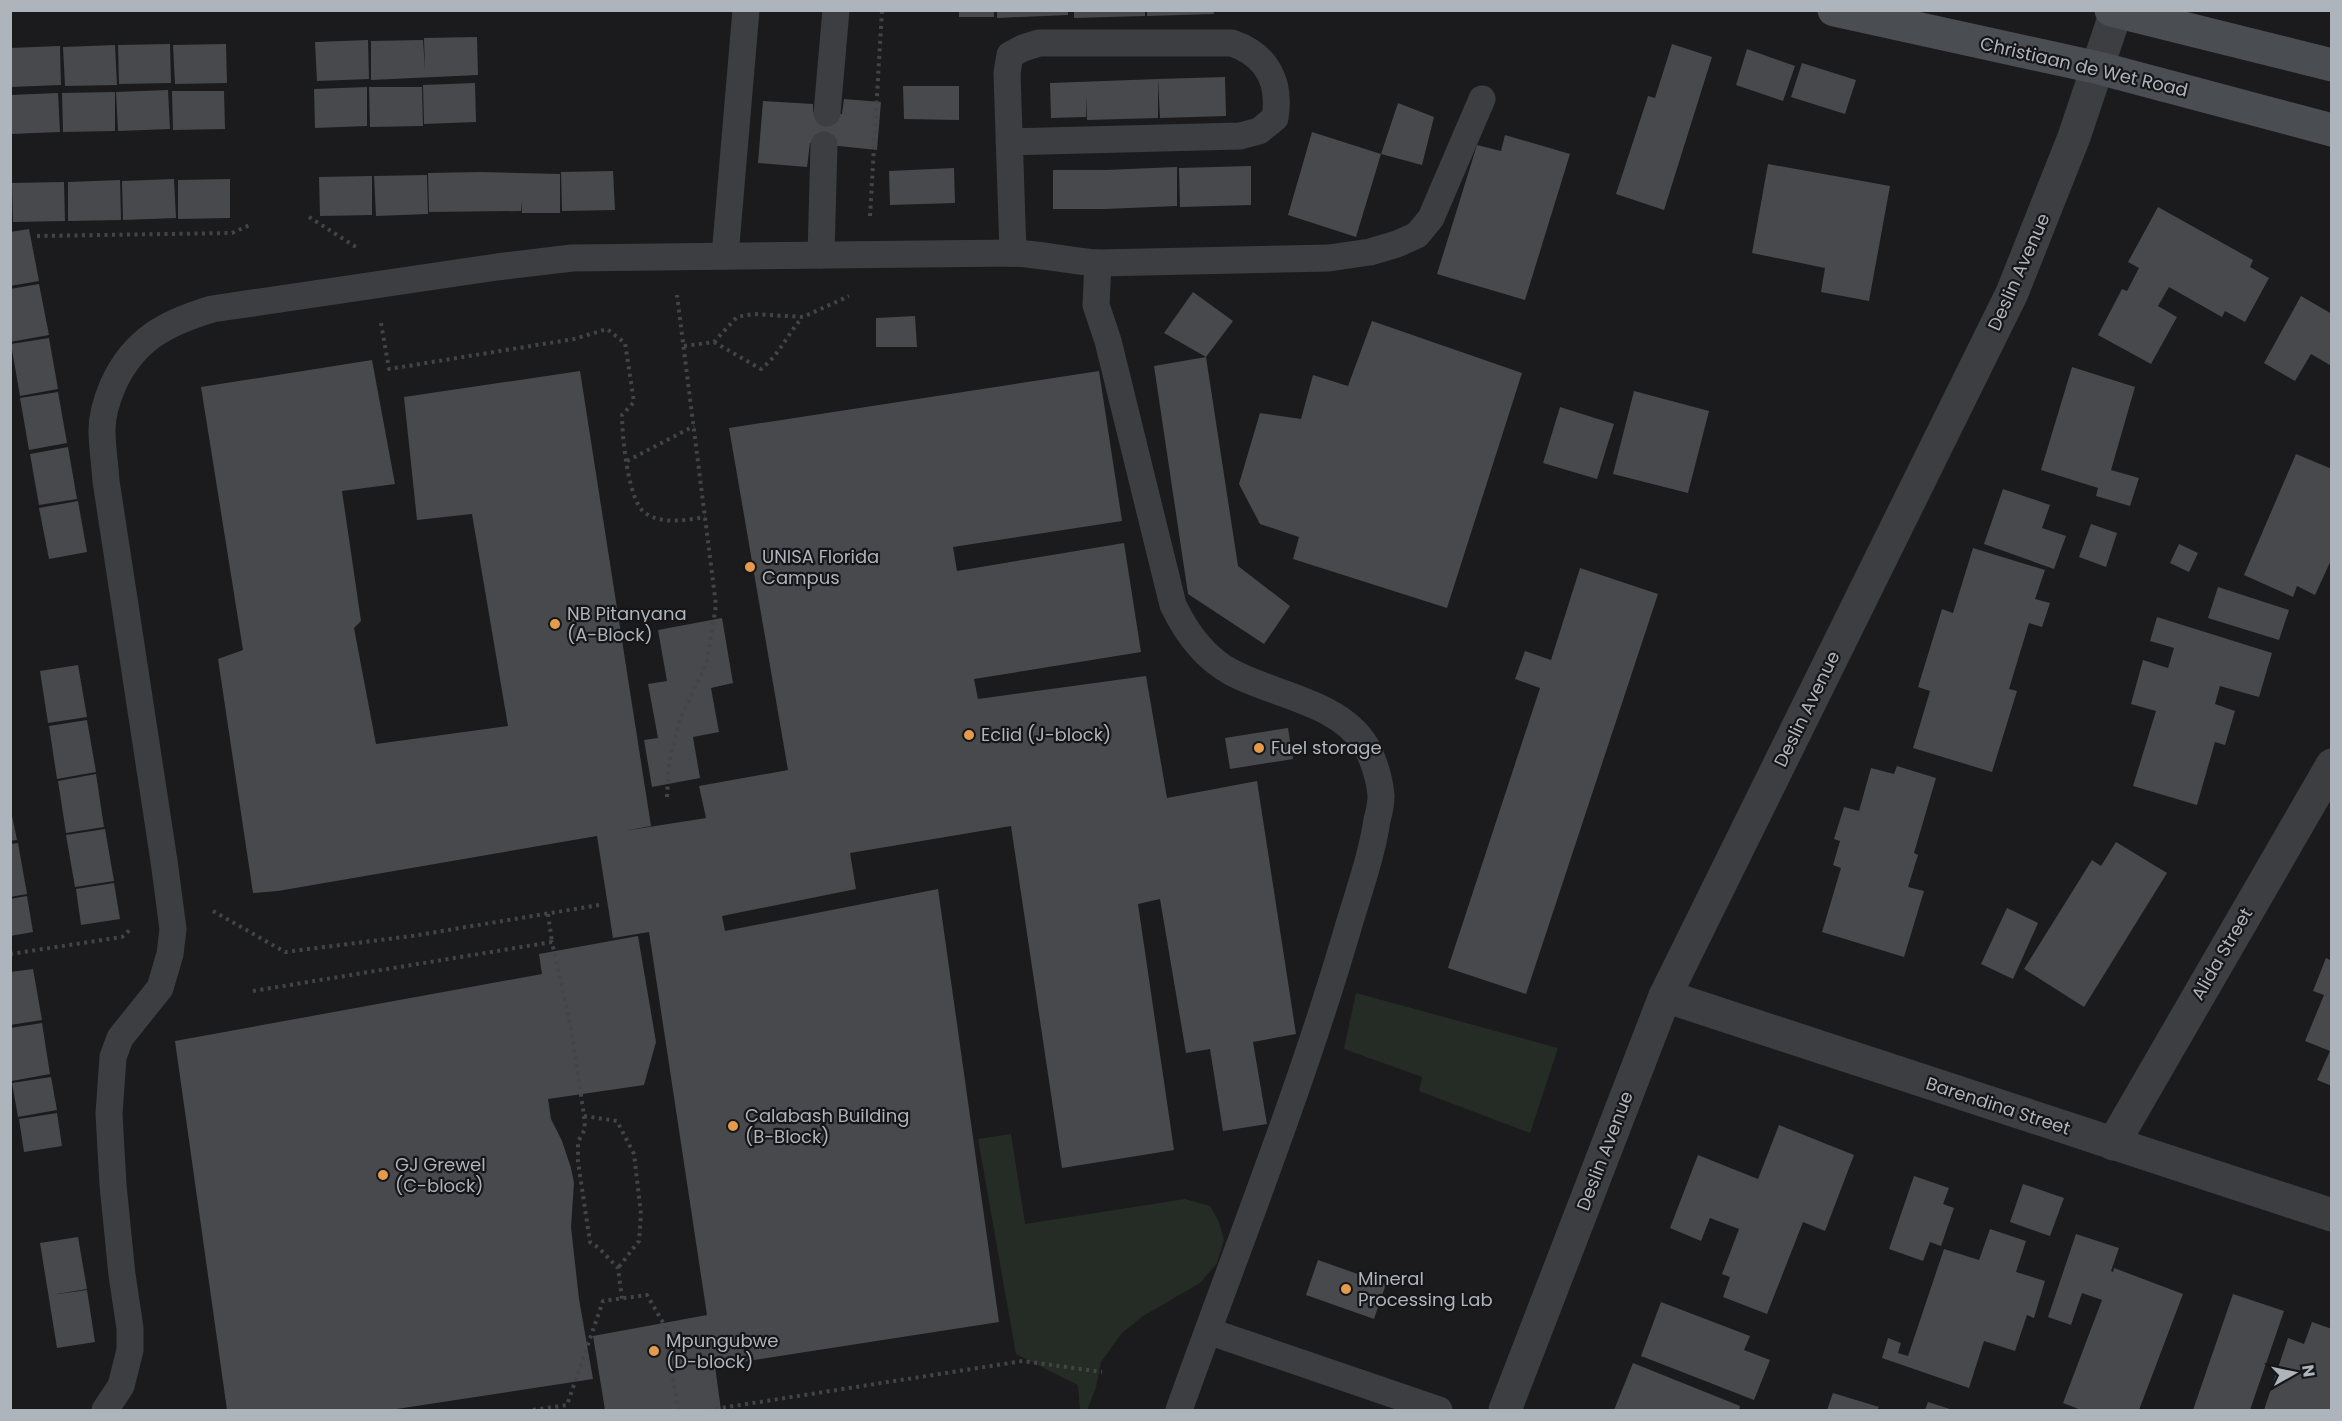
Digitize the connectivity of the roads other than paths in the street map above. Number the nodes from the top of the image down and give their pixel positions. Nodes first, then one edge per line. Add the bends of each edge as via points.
1 (746, 10) edge
2 (836, 10) edge
3 (1834, 10) edge
4 (2113, 11) edge
5 (2331, 65) edge
6 (2098, 68) junction
7 (1482, 99) dead end
8 (827, 113) dead end
9 (2331, 130) edge
10 (1009, 142) junction
11 (824, 145) dead end
12 (1012, 253) junction
13 (821, 255) junction
14 (725, 256) junction
15 (1098, 263) junction
16 (2331, 765) edge
17 (1665, 996) junction
18 (2114, 1143) junction
19 (2331, 1215) edge
20 (1208, 1330) junction
21 (105, 1410) edge
22 (1179, 1410) edge
23 (1439, 1410) edge
24 (1504, 1410) edge

1 - 14 lane
2 - 8 lane
3 - 6 main road, Christiaan de Wet Road
4 - 5 main road
4 - 6 street, Deslin Avenue
6 - 9 main road, Christiaan de Wet Road
6 - 17 street, Deslin Avenue via 2012,293
7 - 15 lane via 1431,218 1417,235 1397,244 1329,258
10 - 10 lane via 1010,56 1039,43 1232,43 1259,57 1268,69 1278,102 1275,118 1259,131 1240,136
10 - 12 lane
11 - 13 lane
12 - 13 lane
12 - 15 lane
13 - 14 lane
14 - 21 lane via 572,258 212,309 180,318 154,333 136,347 117,376 107,399 102,428 106,481 173,929 160,988 120,1038 113,1057 109,1114 113,1185 130,1350 121,1386
15 - 20 lane via 1096,305 1173,605 1186,632 1230,672 1297,698 1349,725 1366,746 1381,797 1375,835 1331,985
16 - 18 street, Alida Street
17 - 18 street, Barendina Street
17 - 24 street, Deslin Avenue
18 - 19 street, Barendina Street
20 - 22 lane
20 - 23 lane

